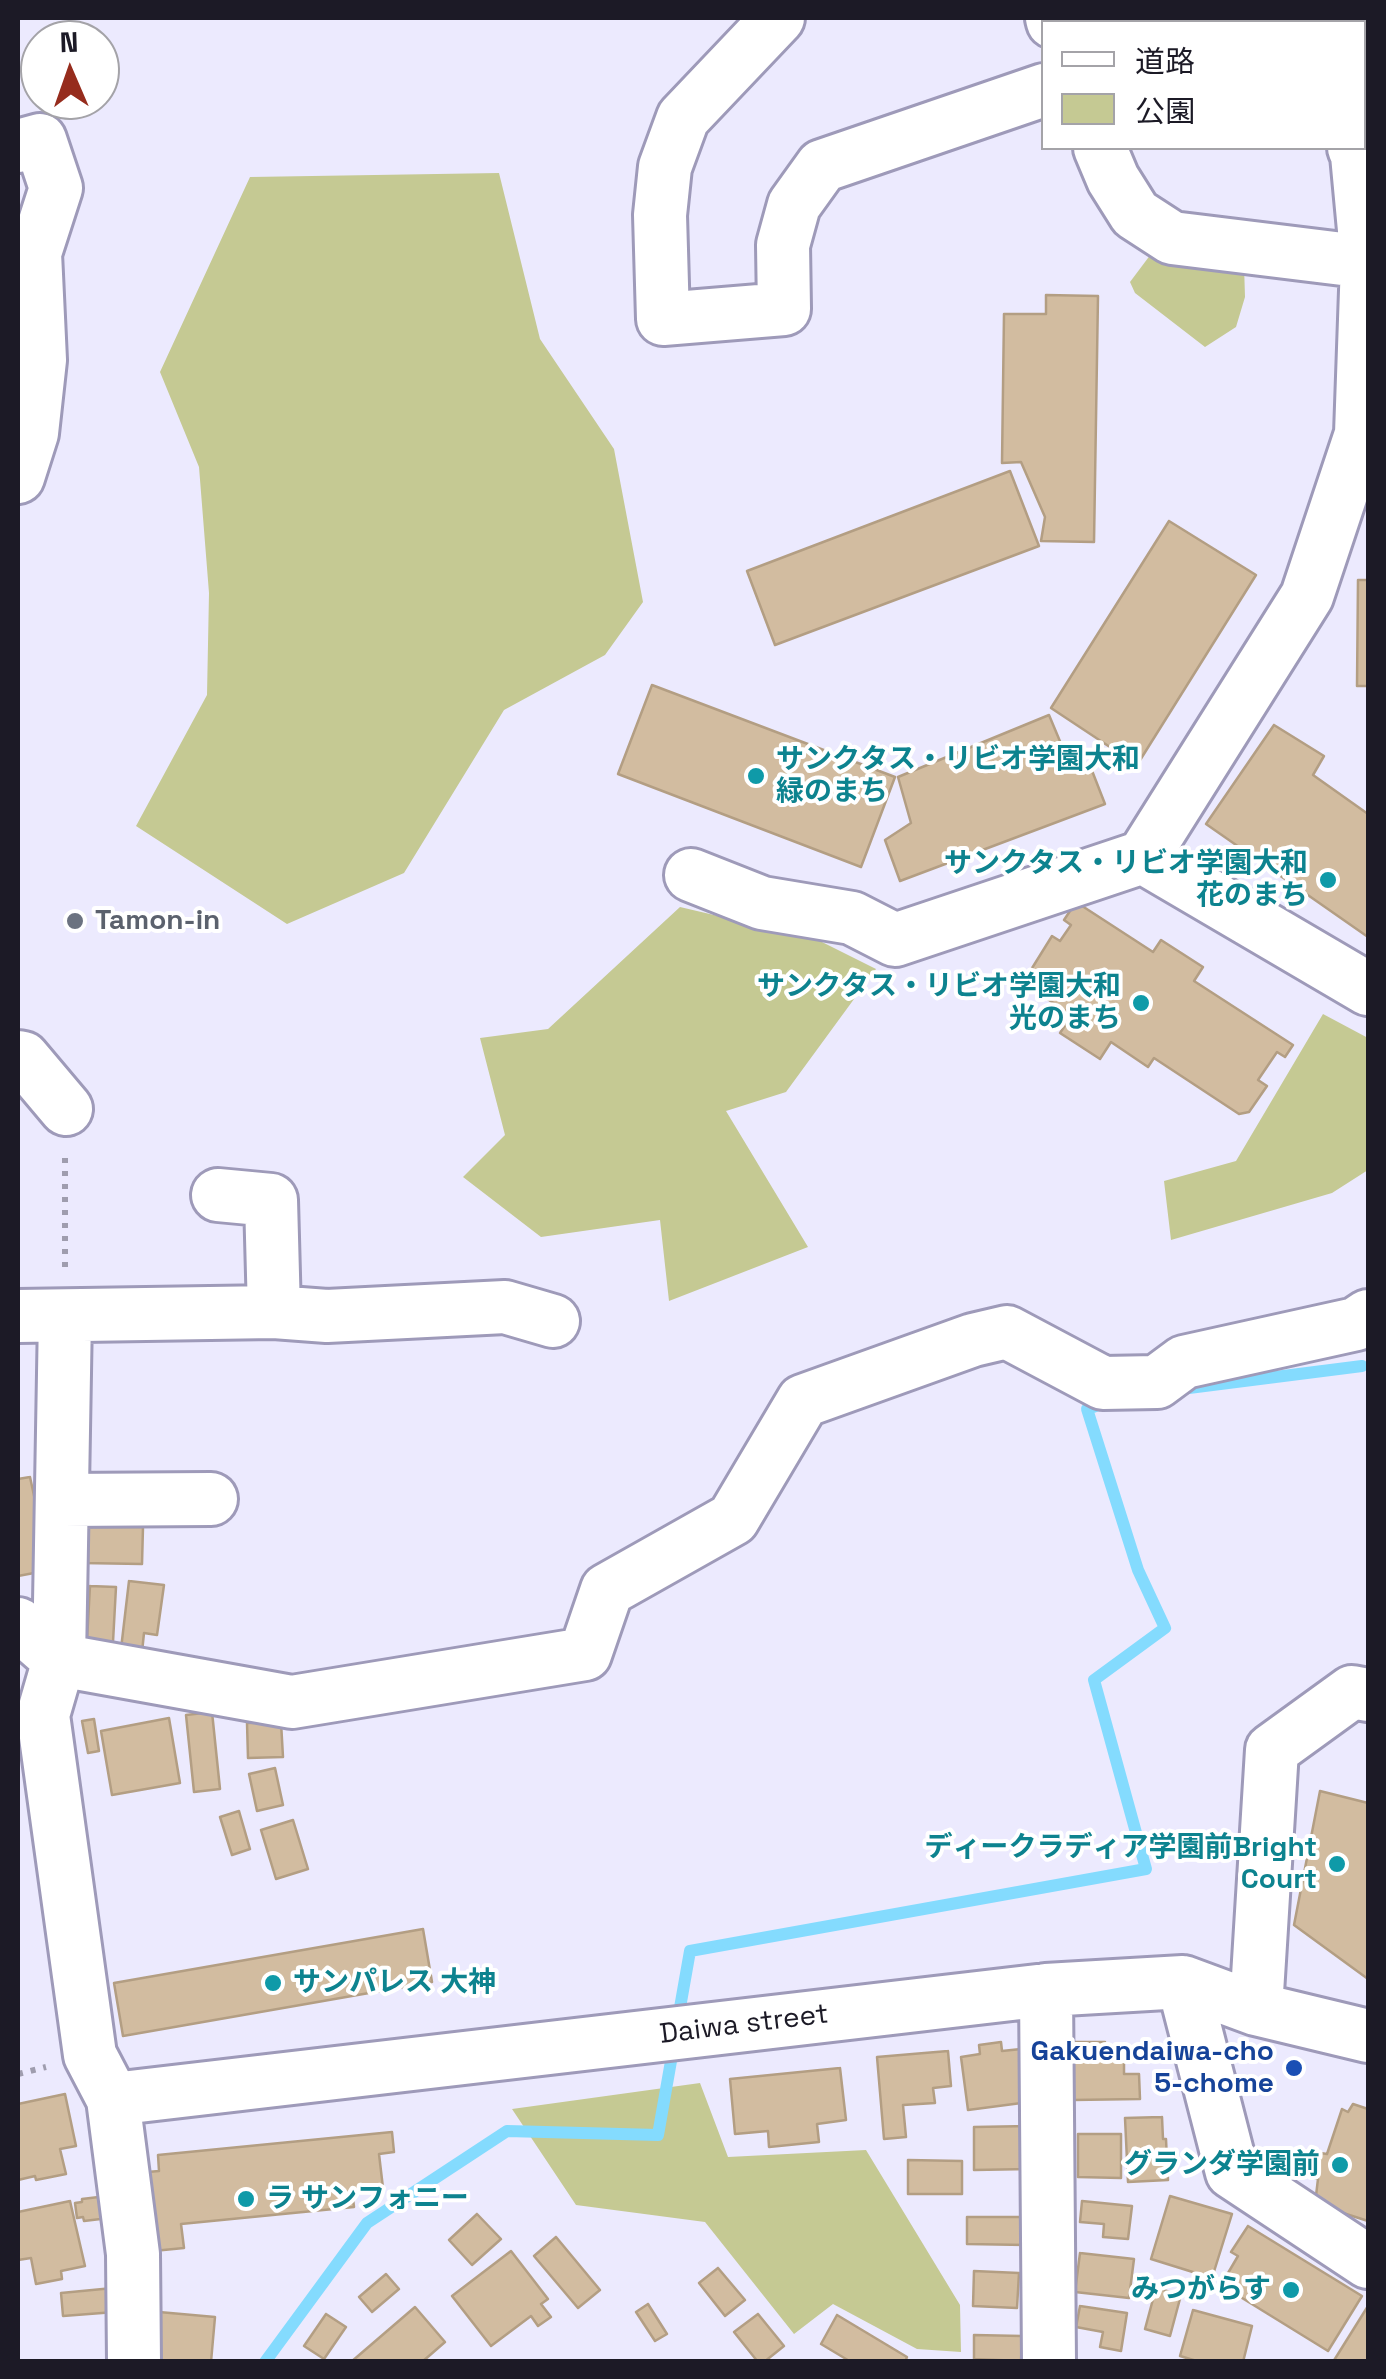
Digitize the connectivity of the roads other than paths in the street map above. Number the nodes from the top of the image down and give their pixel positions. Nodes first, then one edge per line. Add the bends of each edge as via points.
1 (778, 18) edge
2 (1041, 91) edge
3 (18, 146) edge
4 (1101, 150) edge
5 (1355, 150) edge
6 (1367, 262) edge
7 (18, 478) edge
8 (1143, 857) junction
9 (691, 875) dead end
10 (1368, 989) edge
11 (18, 1057) edge
12 (66, 1109) road end
13 (218, 1195) dead end
14 (274, 1312) junction
15 (41, 1316) edge
16 (1368, 1316) edge
17 (552, 1321) dead end
18 (211, 1499) dead end
19 (62, 1500) junction
20 (18, 1624) edge
21 (59, 1660) junction
22 (1368, 1696) edge
23 (1183, 1982) junction
24 (1046, 1990) junction
25 (1256, 2009) junction
26 (1368, 2036) edge
27 (113, 2100) junction
28 (1368, 2262) edge
29 (134, 2362) edge
30 (1048, 2362) edge

1 - 2 street via 684,118 665,167 664,319 784,309 783,245 794,205 822,166
3 - 7 street via 40,140 56,188 35,253 40,360 32,433
4 - 6 street via 1135,214 1172,238
5 - 6 street
6 - 8 street via 1361,434 1308,596
8 - 9 street via 894,940 852,918 762,904
8 - 10 street
11 - 12 street
13 - 14 street via 270,1200
14 - 15 street
14 - 17 street via 327,1316 505,1307
15 - 19 street
16 - 21 street via 1184,1362 1156,1382 1103,1384 1007,1332 803,1401 733,1519 607,1590 585,1654 292,1702
18 - 19 street
19 - 21 street
20 - 21 street
21 - 27 street via 43,1716 90,2055
22 - 25 street via 1352,1692 1272,1750
23 - 24 street, Daiwa street
23 - 25 street, Daiwa street
23 - 28 street via 1232,2172
24 - 27 street, Daiwa street
24 - 30 street
25 - 26 street, Daiwa street
27 - 29 street via 133,2254

